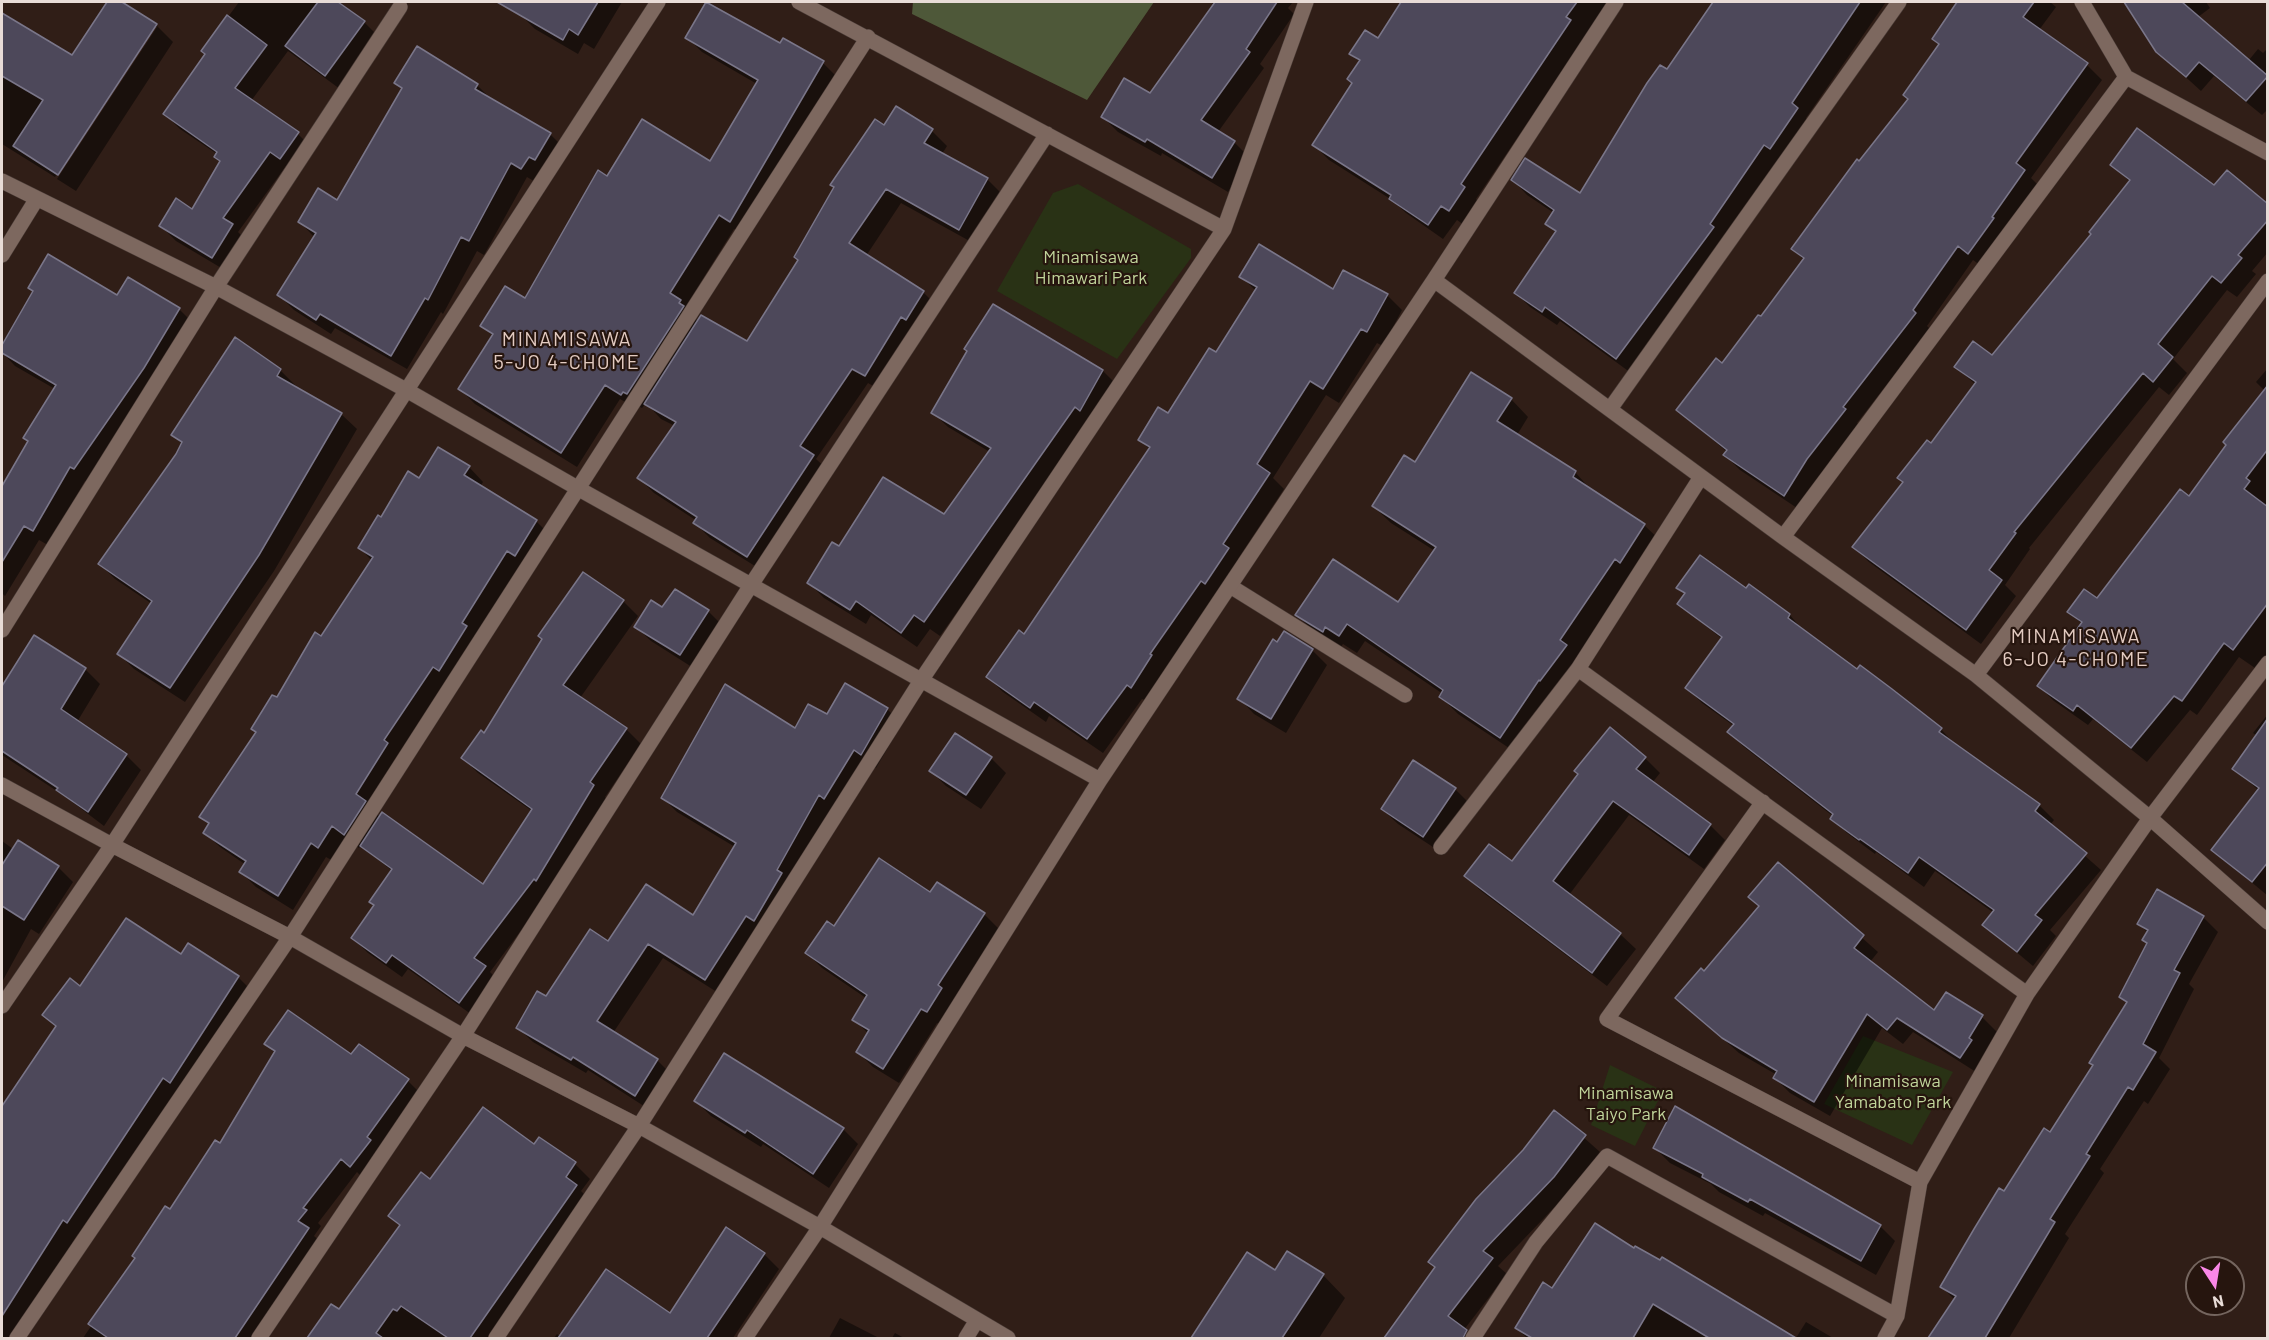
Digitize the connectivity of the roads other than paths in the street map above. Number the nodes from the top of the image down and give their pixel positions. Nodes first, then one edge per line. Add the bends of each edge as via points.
1 (658, 2) edge
2 (799, 2) edge
3 (1306, 2) edge
4 (1616, 2) edge
5 (1899, 2) edge
6 (2082, 2) edge
7 (400, 7) dead end
8 (868, 37) junction
9 (2126, 78) junction
10 (1047, 134) junction
11 (2268, 153) edge
12 (2, 181) edge
13 (36, 200) junction
14 (1224, 229) junction
15 (2, 255) edge
16 (1434, 280) junction
17 (2268, 281) edge
18 (216, 287) junction
19 (408, 390) junction
20 (1610, 409) junction
21 (1701, 477) junction
22 (579, 489) junction
23 (1782, 537) junction
24 (751, 585) junction
25 (1230, 586) junction
26 (2, 630) edge
27 (2268, 663) edge
28 (1578, 669) junction
29 (1977, 675) junction
30 (922, 680) junction
31 (1405, 695) dead end
32 (1100, 780) junction
33 (2, 785) edge
34 (1763, 802) junction
35 (2150, 818) junction
36 (112, 845) junction
37 (1441, 847) dead end
38 (2268, 922) edge
39 (290, 937) junction
40 (2027, 994) junction
41 (2, 1006) edge
42 (463, 1036) junction
43 (639, 1126) junction
44 (1920, 1182) junction
45 (820, 1227) junction
46 (1897, 1316) junction
47 (977, 1320) junction
48 (17, 1338) edge
49 (259, 1338) edge
50 (496, 1338) edge
51 (745, 1338) edge
52 (966, 1338) edge
53 (1008, 1338) edge
54 (1474, 1338) edge
55 (1885, 1338) edge

1 - 19 street
2 - 8 street
3 - 14 street
4 - 16 street
5 - 20 street
6 - 9 street
7 - 18 street
8 - 10 street
8 - 22 street
9 - 11 street
9 - 23 street
10 - 14 street
10 - 24 street
12 - 13 street
13 - 15 street
13 - 18 street
14 - 30 street
16 - 20 street
16 - 25 street
17 - 29 street
18 - 19 street
18 - 26 street
19 - 22 street
19 - 36 street
20 - 21 street
21 - 23 street
21 - 28 street
22 - 24 street
22 - 39 street
23 - 29 street
24 - 30 street
24 - 42 street
25 - 31 street
25 - 32 street
27 - 35 street
28 - 34 street
28 - 37 street
29 - 35 street
30 - 32 street
30 - 43 street
32 - 45 street
33 - 36 street
34 - 40 street
34 - 44 street via 1607,1019
35 - 38 street
35 - 40 street
36 - 39 street
36 - 41 street
39 - 42 street
39 - 48 street
40 - 44 street
42 - 43 street
42 - 49 street
43 - 45 street
43 - 50 street
44 - 46 street
45 - 47 street
45 - 51 street
46 - 54 street via 1607,1156 1536,1242
46 - 55 street
47 - 52 street
47 - 53 street

